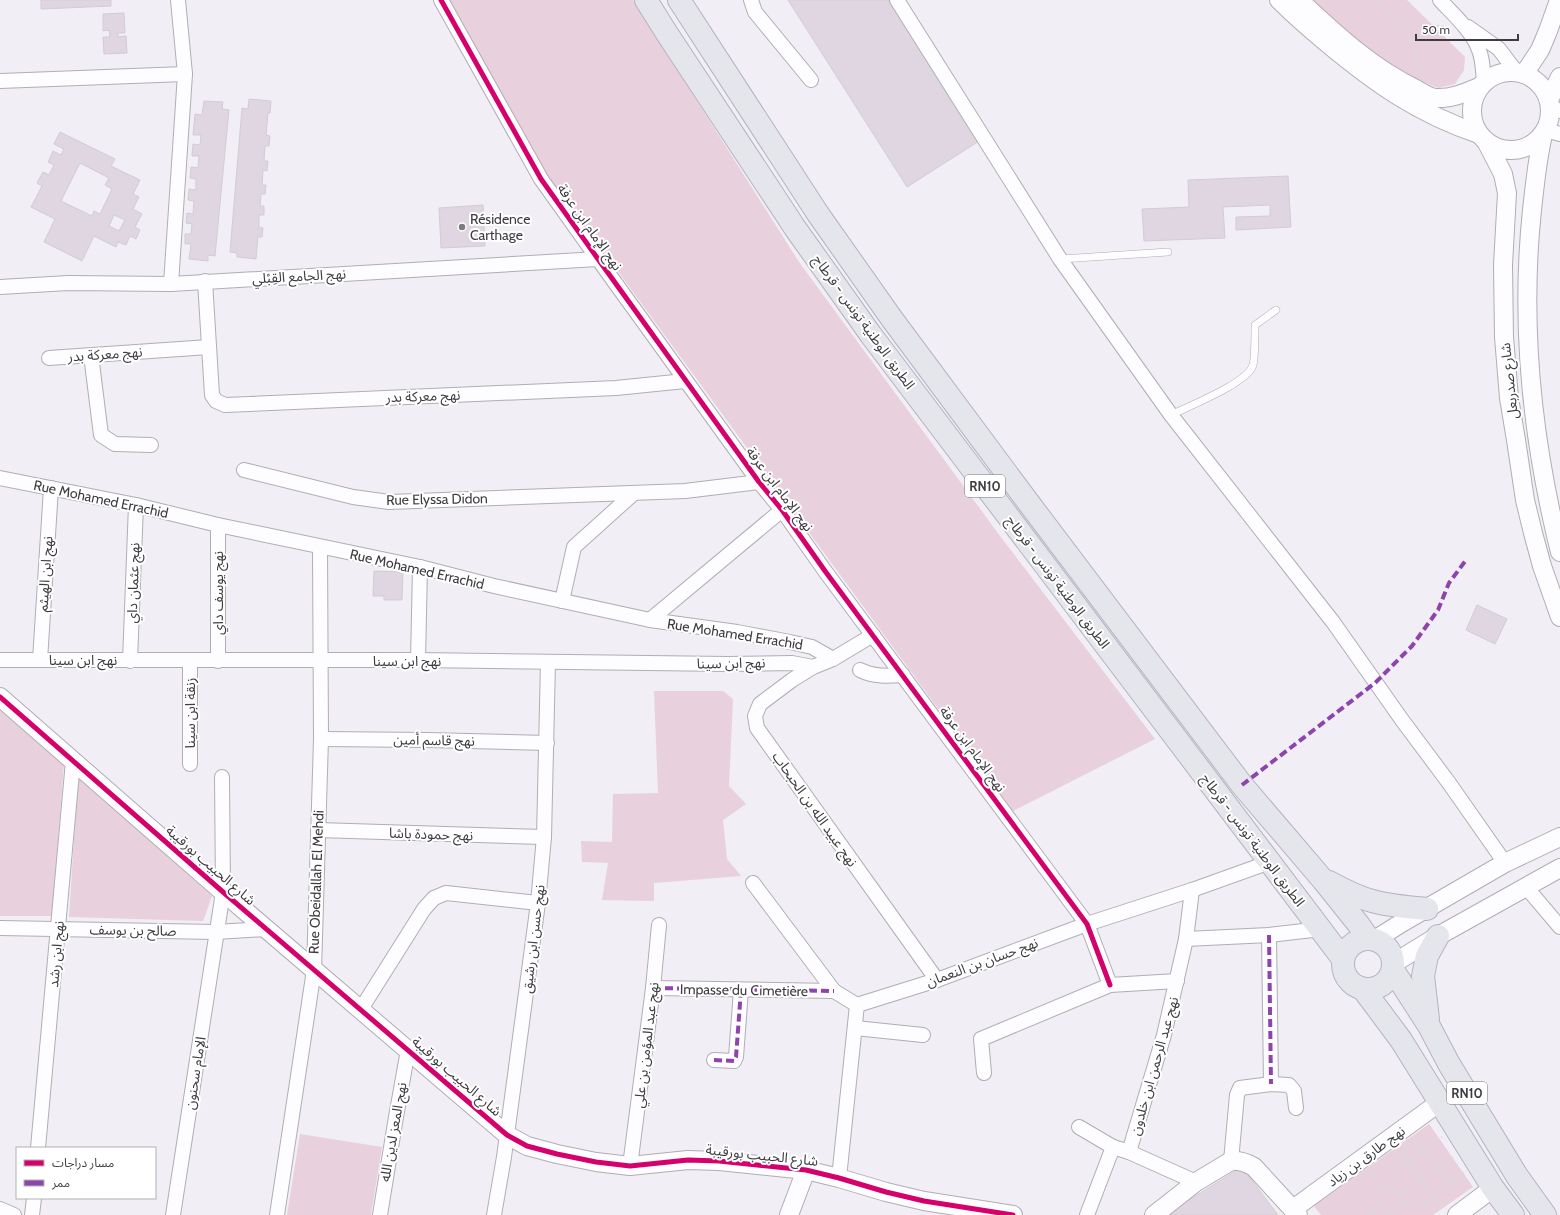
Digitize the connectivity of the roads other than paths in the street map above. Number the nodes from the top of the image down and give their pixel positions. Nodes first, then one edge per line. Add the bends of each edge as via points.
1 (178, 0) edge
2 (441, 0) edge
3 (646, 0) edge
4 (679, 0) edge
5 (752, 0) edge
6 (897, 0) edge
7 (1278, 0) edge
8 (1299, 0) edge
9 (1440, 0) edge
10 (1559, 0) edge
11 (1462, 25) junction
12 (1520, 73) junction
13 (185, 74) junction
14 (1560, 77) edge
15 (811, 80) dead end
16 (0, 81) edge
17 (1482, 84) junction
18 (1554, 106) edge
19 (1550, 133) edge
20 (1483, 138) junction
21 (1168, 252) dead end
22 (598, 259) junction
23 (1060, 259) junction
24 (205, 282) junction
25 (171, 284) junction
26 (0, 287) edge
27 (1276, 310) dead end
28 (209, 347) junction
29 (91, 355) junction
30 (49, 358) dead end
31 (685, 381) junction
32 (1171, 415) junction
33 (151, 445) dead end
34 (244, 470) dead end
35 (0, 478) edge
36 (759, 482) junction
37 (51, 488) junction
38 (634, 493) junction
39 (136, 506) junction
40 (782, 510) junction
41 (218, 525) junction
42 (320, 547) junction
43 (1560, 552) edge
44 (420, 567) junction
45 (562, 601) junction
46 (1560, 617) edge
47 (650, 620) junction
48 (874, 635) junction
49 (833, 659) junction
50 (0, 660) edge
51 (40, 660) junction
52 (130, 660) junction
53 (320, 660) junction
54 (418, 660) junction
55 (190, 661) junction
56 (218, 661) junction
57 (548, 662) junction
58 (813, 667) junction
59 (860, 670) dead end
60 (903, 675) junction
61 (0, 697) edge
62 (321, 739) junction
63 (547, 743) junction
64 (73, 761) junction
65 (190, 764) dead end
66 (222, 777) dead end
67 (318, 830) junction
68 (544, 836) junction
69 (1560, 837) edge
70 (1270, 862) junction
71 (1505, 863) junction
72 (1560, 868) edge
73 (1324, 880) junction
74 (753, 883) dead end
75 (1526, 887) junction
76 (1192, 890) junction
77 (223, 892) junction
78 (538, 903) junction
79 (1427, 909) junction
80 (659, 924) dead end
81 (1087, 924) junction
82 (1560, 927) edge
83 (0, 928) edge
84 (58, 928) junction
85 (266, 929) junction
86 (1321, 930) junction
87 (216, 932) junction
88 (1269, 935) junction
89 (1438, 936) junction
90 (1186, 939) junction
91 (1372, 939) junction
92 (1343, 959) junction
93 (1393, 967) junction
94 (314, 970) junction
95 (937, 980) junction
96 (1177, 981) junction
97 (1110, 984) junction
98 (653, 988) junction
99 (1363, 989) junction
100 (741, 990) junction
101 (834, 991) junction
102 (857, 1005) junction
103 (360, 1009) junction
104 (1429, 1026) junction
105 (854, 1028) junction
106 (923, 1036) dead end
107 (408, 1050) junction
108 (714, 1060) dead end
109 (984, 1073) dead end
110 (1271, 1084) junction
111 (1440, 1102) junction
112 (1296, 1108) dead end
113 (1079, 1127) dead end
114 (506, 1134) junction
115 (38, 1147) edge
116 (1113, 1147) junction
117 (1129, 1152) junction
118 (1230, 1161) junction
119 (630, 1166) junction
120 (806, 1170) junction
121 (839, 1178) junction
122 (1196, 1182) junction
123 (1493, 1188) junction
124 (34, 1199) edge
125 (0, 1209) edge
126 (1296, 1212) edge
127 (14, 1215) edge
128 (32, 1215) edge
129 (173, 1215) edge
130 (277, 1215) edge
131 (380, 1215) edge
132 (494, 1215) edge
133 (789, 1215) edge
134 (1013, 1215) edge
135 (1087, 1215) edge
136 (1154, 1215) edge
137 (1457, 1215) edge
138 (1513, 1215) edge
139 (1545, 1215) edge

1 - 13 street
2 - 22 street, نهج الإمام ابن عرفة via 541,179
3 - 70 highway, الطريق الوطنية تونس - قرطاج / RN10 via 795,228 871,335
4 - 73 highway, الطريق الوطنية تونس - قرطاج / RN10 via 818,214 897,325 1242,785
5 - 15 street via 755,12
6 - 23 street
7 - 20 street via 1365,74 1423,111
8 - 17 street via 1367,61 1434,98 1462,94
9 - 11 street
10 - 12 street via 1540,50
11 - 12 street via 1499,49
11 - 17 street via 1479,48
12 - 17 street via 1500,73
12 - 18 street via 1535,80
13 - 16 street
13 - 25 street
14 - 18 street
17 - 20 street via 1474,98 1472,110 1473,123
18 - 19 street via 1548,124
19 - 20 street via 1523,149 1510,151 1498,148
19 - 43 street, شارع صدربعل via 1535,172 1526,292 1532,399 1546,493
20 - 46 street, شارع صدربعل via 1503,174 1507,193 1503,265 1504,337 1525,500 1542,566
21 - 23 lane
22 - 24 street, نهج الجامع القِبْلي
22 - 31 street, نهج الإمام ابن عرفة
23 - 32 street
24 - 25 street, نهج الجامع القِبْلي
24 - 28 street, نهج معركة بدر
25 - 26 street, نهج الجامع القِبْلي via 68,283
27 - 32 lane via 1255,325 1253,364 1248,374 1236,383
28 - 29 street, نهج معركة بدر
28 - 31 street, نهج معركة بدر via 212,395 225,405 616,388
29 - 30 street, نهج معركة بدر
29 - 33 street via 101,435 115,444
31 - 36 street, نهج الإمام ابن عرفة
32 - 71 street via 1333,622
34 - 38 street, Rue Elyssa Didon via 353,497 389,502
35 - 37 street, Rue Mohamed Errachid
36 - 38 street, Rue Elyssa Didon via 685,491
36 - 40 street, نهج الإمام ابن عرفة
37 - 39 street, Rue Mohamed Errachid
37 - 51 street, نهج ابن الهيثم
38 - 45 street via 574,547
39 - 41 street, Rue Mohamed Errachid
39 - 52 street, نهج عثمان داي
40 - 47 street
40 - 48 street, نهج الإمام ابن عرفة
41 - 42 street, Rue Mohamed Errachid
41 - 56 street, نهج يوسف داي
42 - 44 street, Rue Mohamed Errachid
42 - 53 street, Rue Obeidallah El Mehdi
44 - 45 street, Rue Mohamed Errachid
44 - 54 street
45 - 47 street, Rue Mohamed Errachid
47 - 49 street, Rue Mohamed Errachid via 790,642 812,647
48 - 49 street, نهج عبيد الله بن الحبحاب
48 - 60 street, نهج الإمام ابن عرفة
49 - 58 street, نهج عبيد الله بن الحبحاب
50 - 51 street, نهج ابن سينا
51 - 52 street, نهج ابن سينا
52 - 55 street, نهج ابن سينا
53 - 54 street, نهج ابن سينا
53 - 56 street, نهج ابن سينا
53 - 62 street, Rue Obeidallah El Mehdi
54 - 57 street, نهج ابن سينا
55 - 56 street, نهج ابن سينا
55 - 65 street, زنقة ابن سينا
57 - 58 street, نهج ابن سينا via 792,663
57 - 63 street, نهج حسن ابن رشيق
58 - 95 street, نهج عبيد الله بن الحبحاب via 760,704 755,716 758,728
59 - 60 street via 875,675
60 - 81 street, نهج الإمام ابن عرفة
61 - 64 street, شارع الحبيب بورقيبة
62 - 63 street, نهج قاسم أمين
62 - 67 street, Rue Obeidallah El Mehdi
63 - 68 street, نهج حسن ابن رشيق
64 - 77 street, شارع الحبيب بورقيبة
64 - 84 street, نهج ابن رشد
66 - 77 street, الإمام سحنون
67 - 68 street, نهج حمودة باشا
67 - 94 street, Rue Obeidallah El Mehdi
68 - 78 street, نهج حسن ابن رشيق
69 - 71 street
70 - 76 street, نهج حسان بن النعمان
70 - 86 highway, الطريق الوطنية تونس - قرطاج / RN10
71 - 79 street
72 - 75 street
73 - 79 highway via 1369,900
73 - 91 highway, الطريق الوطنية تونس - قرطاج / RN10
74 - 101 street, Impasse du Cimetière
75 - 82 street
75 - 89 street
76 - 81 street, نهج حسان بن النعمان
76 - 90 street, نهج عبد الرحمن ابن خلدون
77 - 85 street, شارع الحبيب بورقيبة
77 - 87 street, الإمام سحنون
78 - 103 street via 453,893 434,898 424,909
78 - 114 street, نهج حسن ابن رشيق
79 - 91 street
80 - 98 street, نهج عبد المؤمن بن علي
81 - 95 street, نهج حسان بن النعمان
81 - 97 street, نهج الإمام ابن عرفة
83 - 84 street, صالح بن يوسف
84 - 87 street, صالح بن يوسف
84 - 115 street, نهج ابن رشد
85 - 87 street, صالح بن يوسف
85 - 94 street, شارع الحبيب بورقيبة
86 - 88 street
86 - 92 highway, الطريق الوطنية تونس - قرطاج / RN10
87 - 129 street, الإمام سحنون
88 - 90 street
88 - 110 street
89 - 93 street
89 - 104 highway via 1427,956 1423,976
90 - 96 street, نهج عبد الرحمن ابن خلدون
91 - 92 highway via 1359,940 1352,944
91 - 93 highway, RN10 via 1389,948
92 - 99 highway, RN10 via 1345,975
93 - 99 highway via 1385,983 1371,989
93 - 104 highway, RN10
94 - 103 street, شارع الحبيب بورقيبة
94 - 130 street, Rue Obeidallah El Mehdi
95 - 102 street, نهج حسان بن النعمان
96 - 97 street
96 - 117 street, نهج عبد الرحمن ابن خلدون via 1164,1035
97 - 109 street via 981,1039
98 - 100 street, Impasse du Cimetière
98 - 119 street, نهج عبد المؤمن بن علي
99 - 111 highway, RN10 via 1401,1040
100 - 101 street, Impasse du Cimetière
100 - 108 street via 736,1057 734,1061
101 - 102 street, Impasse du Cimetière
102 - 105 street
103 - 107 street, شارع الحبيب بورقيبة
104 - 139 highway, RN10 via 1517,1176
105 - 106 street
105 - 121 street
107 - 114 street, شارع الحبيب بورقيبة
107 - 131 street, نهج المعز لدين الله
110 - 112 street via 1286,1084 1293,1088
110 - 118 street via 1242,1087 1238,1091
111 - 123 highway, RN10
111 - 126 street, نهج طارق بن زياد via 1412,1127 1362,1159
113 - 116 street
114 - 119 street, شارع الحبيب بورقيبة via 527,1146 557,1154
114 - 132 street, نهج حسن ابن رشيق
116 - 117 street, نهج عبد الرحمن ابن خلدون
116 - 135 street, نهج عبد الرحمن ابن خلدون
117 - 122 street
118 - 122 street
118 - 126 street, نهج طارق بن زياد via 1254,1167
119 - 120 street, شارع الحبيب بورقيبة via 688,1160
120 - 121 street, شارع الحبيب بورقيبة
120 - 133 street
121 - 134 street, شارع الحبيب بورقيبة via 924,1201
122 - 136 street
123 - 137 street
123 - 138 highway, RN10
124 - 128 street
125 - 127 street

